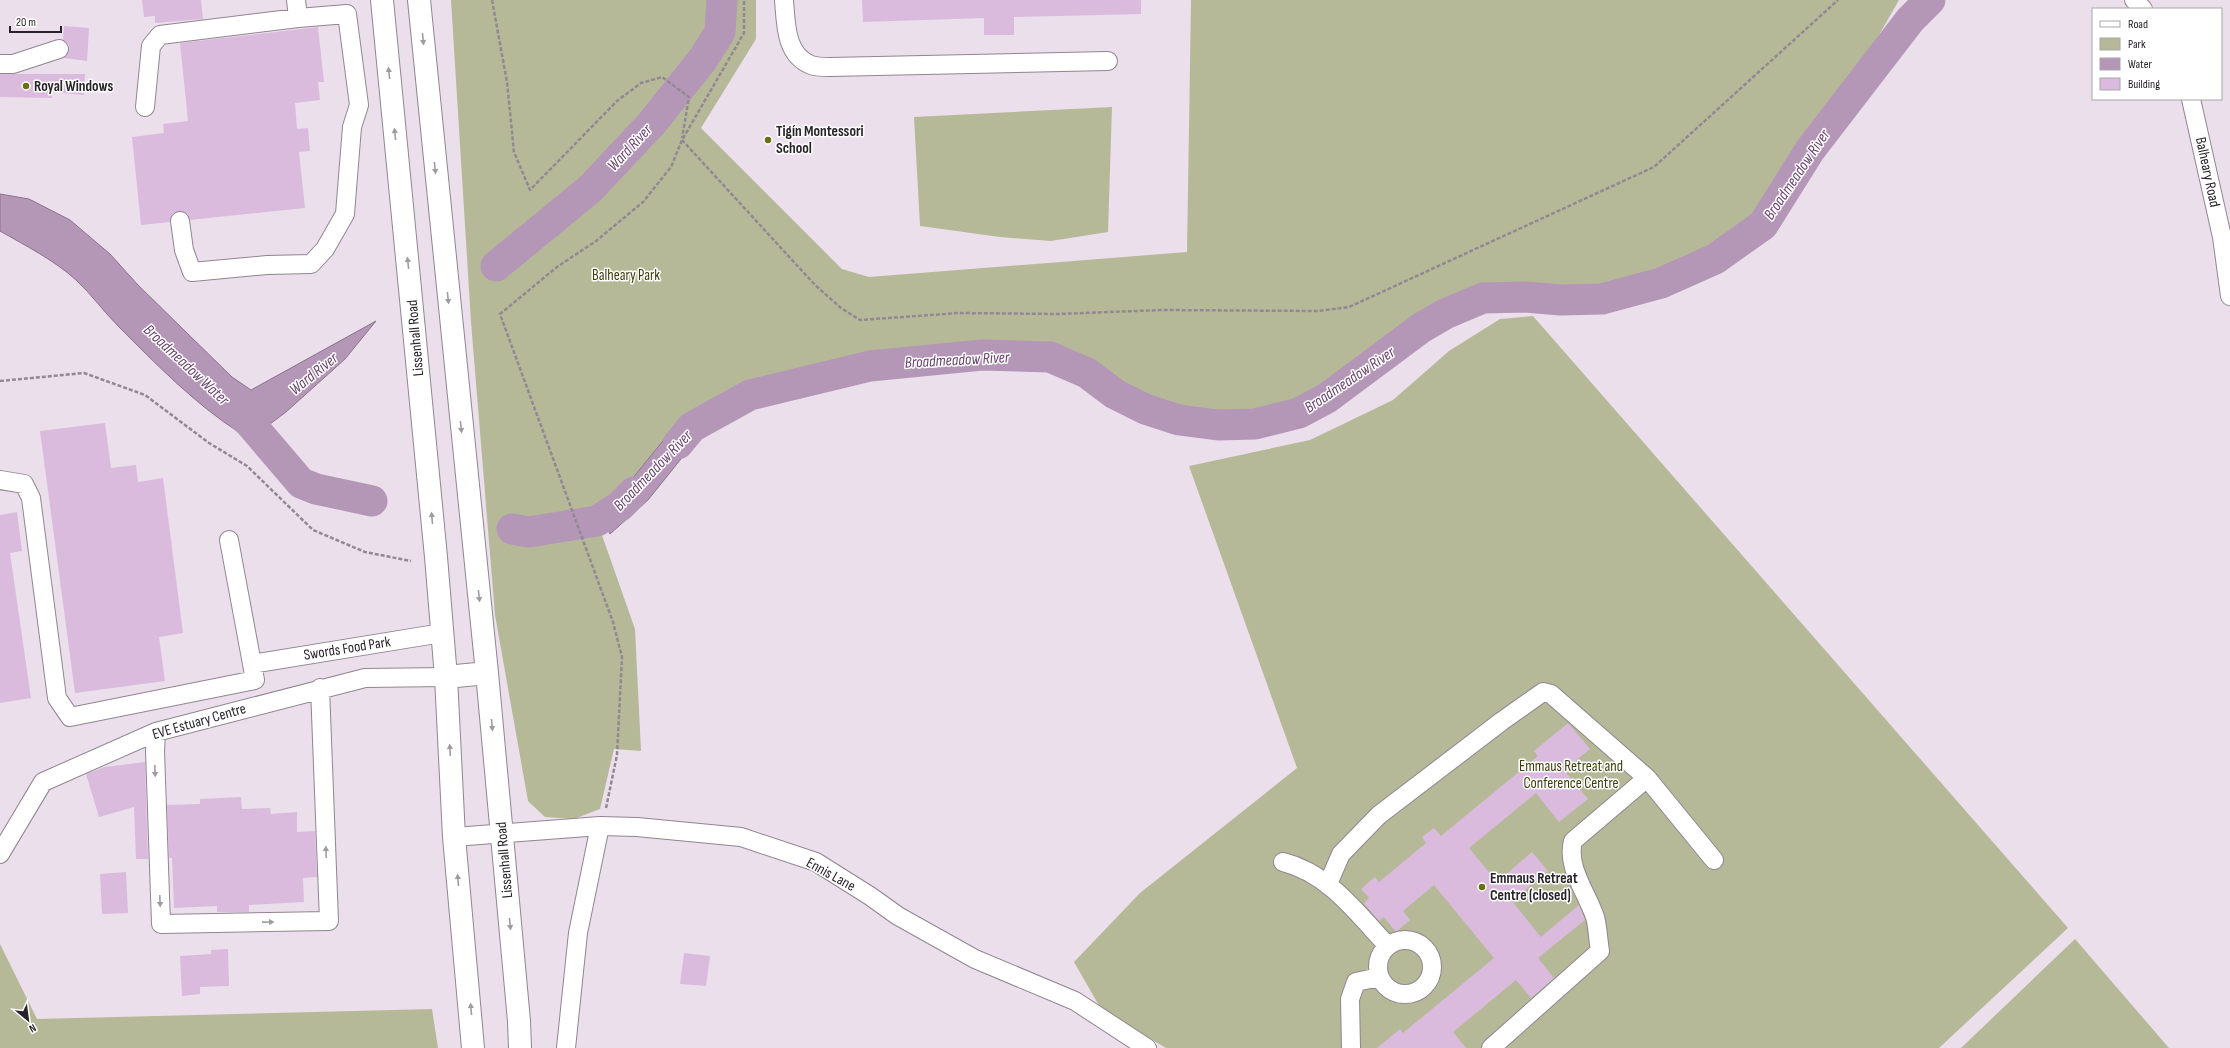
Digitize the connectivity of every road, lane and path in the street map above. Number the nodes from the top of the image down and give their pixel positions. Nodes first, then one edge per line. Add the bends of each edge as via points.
1 (296, 0) edge
2 (382, 0) edge
3 (420, 0) edge
4 (492, 0) edge
5 (744, 0) edge
6 (784, 0) edge
7 (1838, 0) edge
8 (2134, 0) edge
9 (2142, 8) edge
10 (298, 18) junction
11 (59, 49) dead end
12 (1108, 61) dead end
13 (0, 64) edge
14 (2191, 100) edge
15 (145, 107) dead end
16 (682, 140) junction
17 (180, 221) dead end
18 (2226, 237) edge
19 (2230, 296) edge
20 (0, 381) edge
21 (0, 480) edge
22 (229, 540) dead end
23 (411, 561) dead end
24 (442, 633) junction
25 (252, 664) junction
26 (487, 673) junction
27 (446, 677) junction
28 (320, 688) junction
29 (156, 732) junction
30 (1647, 778) junction
31 (600, 826) junction
32 (501, 835) junction
33 (454, 837) junction
34 (0, 854) edge
35 (1714, 860) dead end
36 (1283, 862) dead end
37 (1328, 884) junction
38 (1387, 945) junction
39 (1379, 977) junction
40 (472, 1048) edge
41 (520, 1048) edge
42 (566, 1048) edge
43 (1147, 1048) edge
44 (1351, 1048) edge
45 (1491, 1048) edge

1 - 10 street
24 -> 2 main road, Lissenhall Road
3 -> 26 main road, Lissenhall Road
4 - 16 path via 507,82 514,152 530,190 617,101 641,83 662,76 689,97
5 - 16 path via 744,33
6 - 12 street via 787,35 796,55 811,65 830,67
7 - 16 path via 1654,167 1350,306 1318,312 1242,310 1058,314 958,313 860,320 841,308 816,286
8 - 9 street
10 - 15 street via 160,35 151,46
10 - 17 street via 347,14 359,105 352,127 345,214 325,250 311,264 192,272 184,250
11 - 13 street via 13,64
14 - 18 street, Balheary Road
16 - 31 path via 671,167 643,202 500,314 613,622 622,657 616,755
18 - 19 street, Balheary Road
20 - 23 path via 84,373 145,395 209,443 247,466 313,530 365,552
21 - 25 street via 24,484 31,498 57,698 70,717 255,680
22 - 25 street
24 - 25 street, Swords Food Park
24 - 27 main road, Lissenhall Road
26 - 27 main road
26 -> 32 main road, Lissenhall Road
27 - 28 street, EVE Estuary Centre via 365,678
33 -> 27 main road, Lissenhall Road
28 - 29 street, EVE Estuary Centre
29 -> 28 street via 161,924 329,920
29 - 34 street, EVE Estuary Centre via 43,782
30 - 35 street
30 - 37 street via 1551,694 1543,692 1379,815 1341,854
30 - 45 street via 1573,841 1570,851 1575,871 1595,918 1600,951
31 - 32 street, Ennis Lane
31 - 42 street via 578,933
31 - 43 street, Ennis Lane via 741,837 816,862 904,920 975,959 1075,1001
32 - 33 street, Ennis Lane
32 -> 41 main road, Lissenhall Road
40 -> 33 main road, Lissenhall Road
36 - 37 street via 1301,867
37 - 38 street
38 - 39 street via 1378,960
38 - 39 street via 1403,939 1420,943 1430,957 1432,974 1422,988 1406,994 1390,990
39 - 44 street via 1356,982 1350,999

